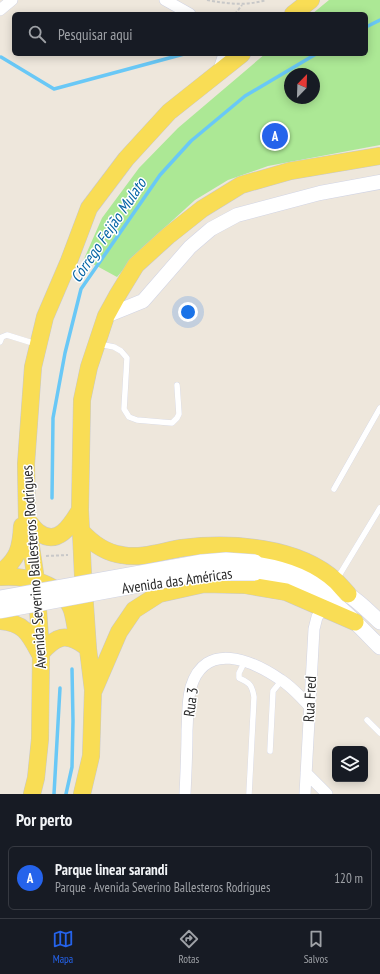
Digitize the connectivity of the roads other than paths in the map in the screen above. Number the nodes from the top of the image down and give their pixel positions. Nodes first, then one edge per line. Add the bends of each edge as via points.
1 (12, 0) edge
2 (165, 0) edge
3 (311, 0) edge
4 (0, 10) edge
5 (186, 12) edge
6 (296, 12) edge
7 (223, 56) edge
8 (240, 56) edge
9 (217, 74) junction
10 (380, 156) edge
11 (380, 182) edge
12 (106, 316) junction
13 (0, 342) edge
14 (97, 343) junction
15 (38, 345) junction
16 (177, 385) dead end
17 (380, 408) edge
18 (26, 464) junction
19 (334, 489) dead end
20 (380, 508) edge
21 (80, 510) junction
22 (27, 520) junction
23 (81, 531) junction
24 (255, 567) junction
25 (0, 573) edge
26 (0, 577) edge
27 (36, 580) junction
28 (336, 581) junction
29 (348, 594) junction
30 (0, 598) edge
31 (324, 607) junction
32 (0, 611) edge
33 (0, 621) edge
34 (355, 622) junction
35 (380, 622) edge
36 (83, 645) junction
37 (380, 647) edge
38 (41, 656) junction
39 (245, 661) junction
40 (282, 680) junction
41 (93, 690) junction
42 (310, 707) junction
43 (367, 720) dead end
44 (380, 733) edge
45 (270, 751) dead end
46 (306, 773) junction
47 (32, 794) edge
48 (82, 794) edge
49 (185, 794) edge
50 (249, 794) edge
51 (305, 794) edge
52 (327, 794) edge

1 - 4 street
2 - 5 street
3 - 6 main road
7 - 9 street
8 - 9 main road, Avenida Severino Ballesteros Rodrigues
9 - 15 main road, Avenida Severino Ballesteros Rodrigues via 169,112 126,159 89,208 45,317
10 - 12 main road via 290,171 241,185 202,209 136,265
11 - 12 street via 320,193 237,214 211,229 190,247 143,300
12 - 14 main road
13 - 15 lane via 7,335
14 - 16 lane via 114,347 127,358 124,409 129,416 137,420 172,424 179,414
14 - 21 main road via 82,400
15 - 18 main road, Avenida Severino Ballesteros Rodrigues via 33,367
17 - 19 lane
18 - 22 main road, Avenida Severino Ballesteros Rodrigues
18 - 25 main road via 21,539 17,555 10,566
20 - 28 lane
21 - 22 main road via 70,525 57,537 48,537 38,532
21 - 23 main road
22 - 27 main road, Avenida Severino Ballesteros Rodrigues
23 - 28 main road via 96,545 122,555 136,556 183,548 217,546 260,548 305,562
23 - 36 main road
24 - 29 main road, Avenida das Américas via 277,566 305,574
24 - 30 main road, bridge via 226,560 202,562
24 - 32 main road, Avenida das Américas, bridge
24 - 34 main road, Avenida das Américas via 323,597
26 - 27 main road via 14,576
27 - 36 main road via 55,590 67,602
27 - 38 main road, Avenida Severino Ballesteros Rodrigues
28 - 29 main road
29 - 35 main road, Avenida das Américas
31 - 34 main road
31 - 41 main road via 286,592 245,585 204,584 159,594 134,610 119,632
31 - 42 street, Rua Fred via 314,629
33 - 38 main road via 13,622 23,628
34 - 37 main road, Avenida das Américas
36 - 38 main road via 67,637 58,638 50,643
36 - 41 main road
38 - 47 main road, Avenida Severino Ballesteros Rodrigues via 40,739
39 - 40 street, Rua 3
39 - 49 street, Rua 3 via 219,658 206,662 196,675 188,708
39 - 50 lane via 239,678 248,682 254,697
40 - 42 street, Rua 3
40 - 45 lane via 273,691
41 - 48 main road via 91,756
42 - 46 street, Rua Fred
43 - 44 lane
46 - 51 street, Rua Fred
46 - 52 street

